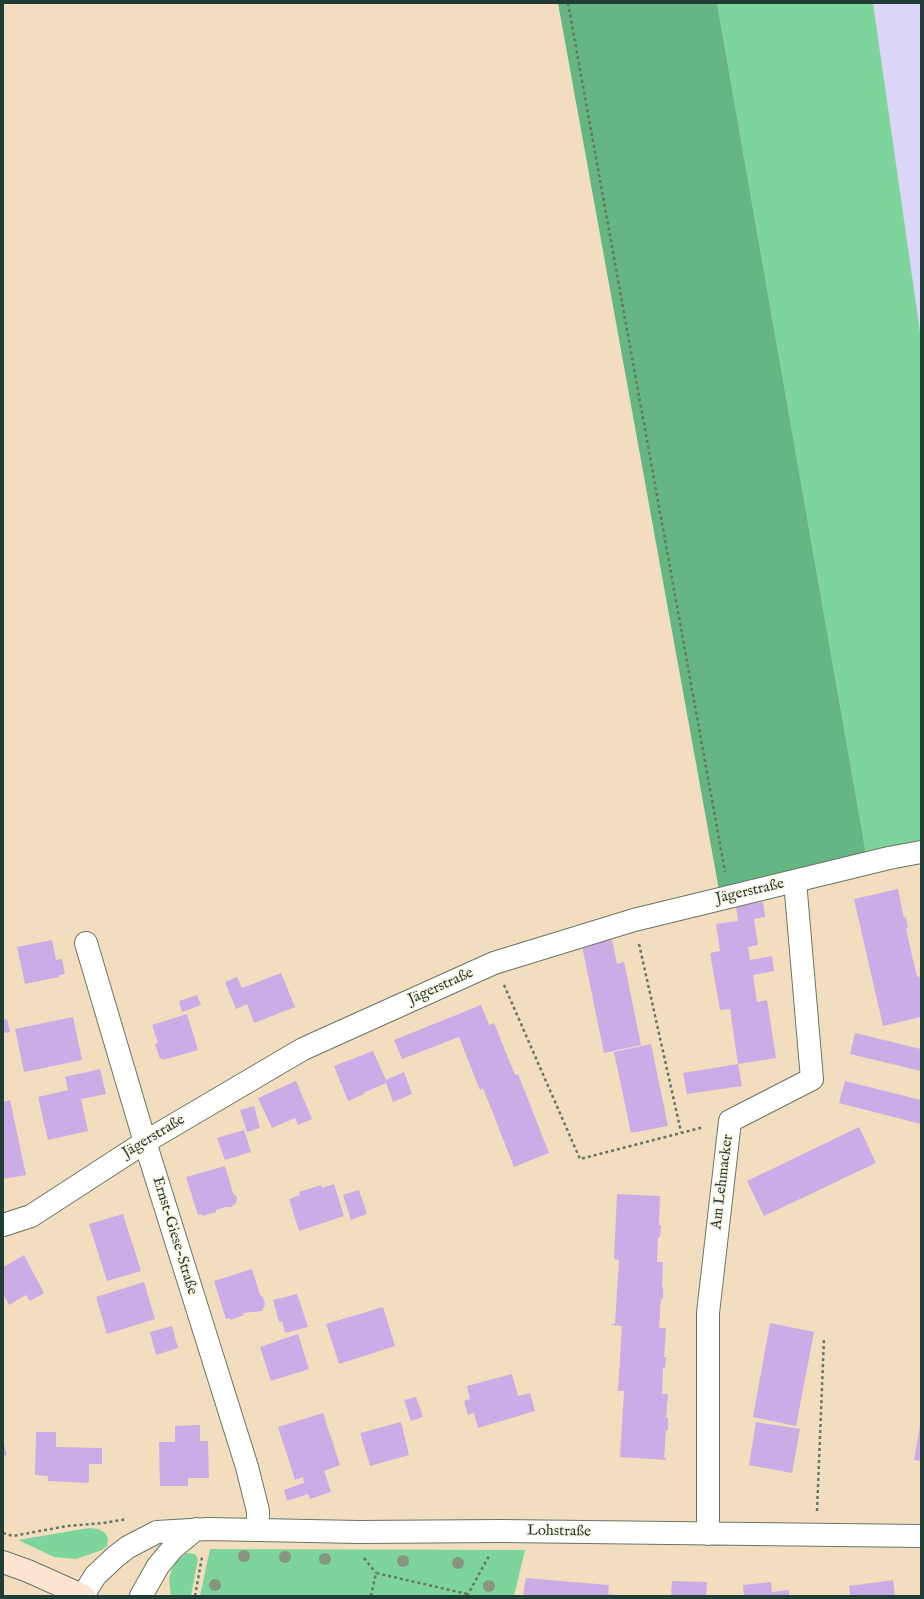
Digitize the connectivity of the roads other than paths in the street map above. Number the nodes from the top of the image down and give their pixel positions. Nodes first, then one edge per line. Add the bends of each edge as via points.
1 (921, 852) edge
2 (794, 881) junction
3 (86, 943) dead end
4 (145, 1142) junction
5 (3, 1226) edge
6 (202, 1529) junction
7 (258, 1530) junction
8 (708, 1534) junction
9 (921, 1536) edge
10 (3, 1562) edge
11 (84, 1596) edge
12 (141, 1596) edge

1 - 2 street, Jägerstraße
2 - 4 street, Jägerstraße via 634,920 494,963 303,1049
2 - 8 street, Am Lehmacker via 812,1079 730,1121 708,1313
3 - 4 street, Ernst-Giese-Straße
4 - 5 street, Jägerstraße via 31,1216
4 - 7 street, Ernst-Giese-Straße via 247,1468 258,1511
6 - 7 street, Lohstraße
6 - 11 street, Lohstraße via 157,1532 128,1547 95,1576
6 - 12 street via 173,1548 158,1566
7 - 8 street, Lohstraße
8 - 9 street, Lohstraße
10 - 11 main road

